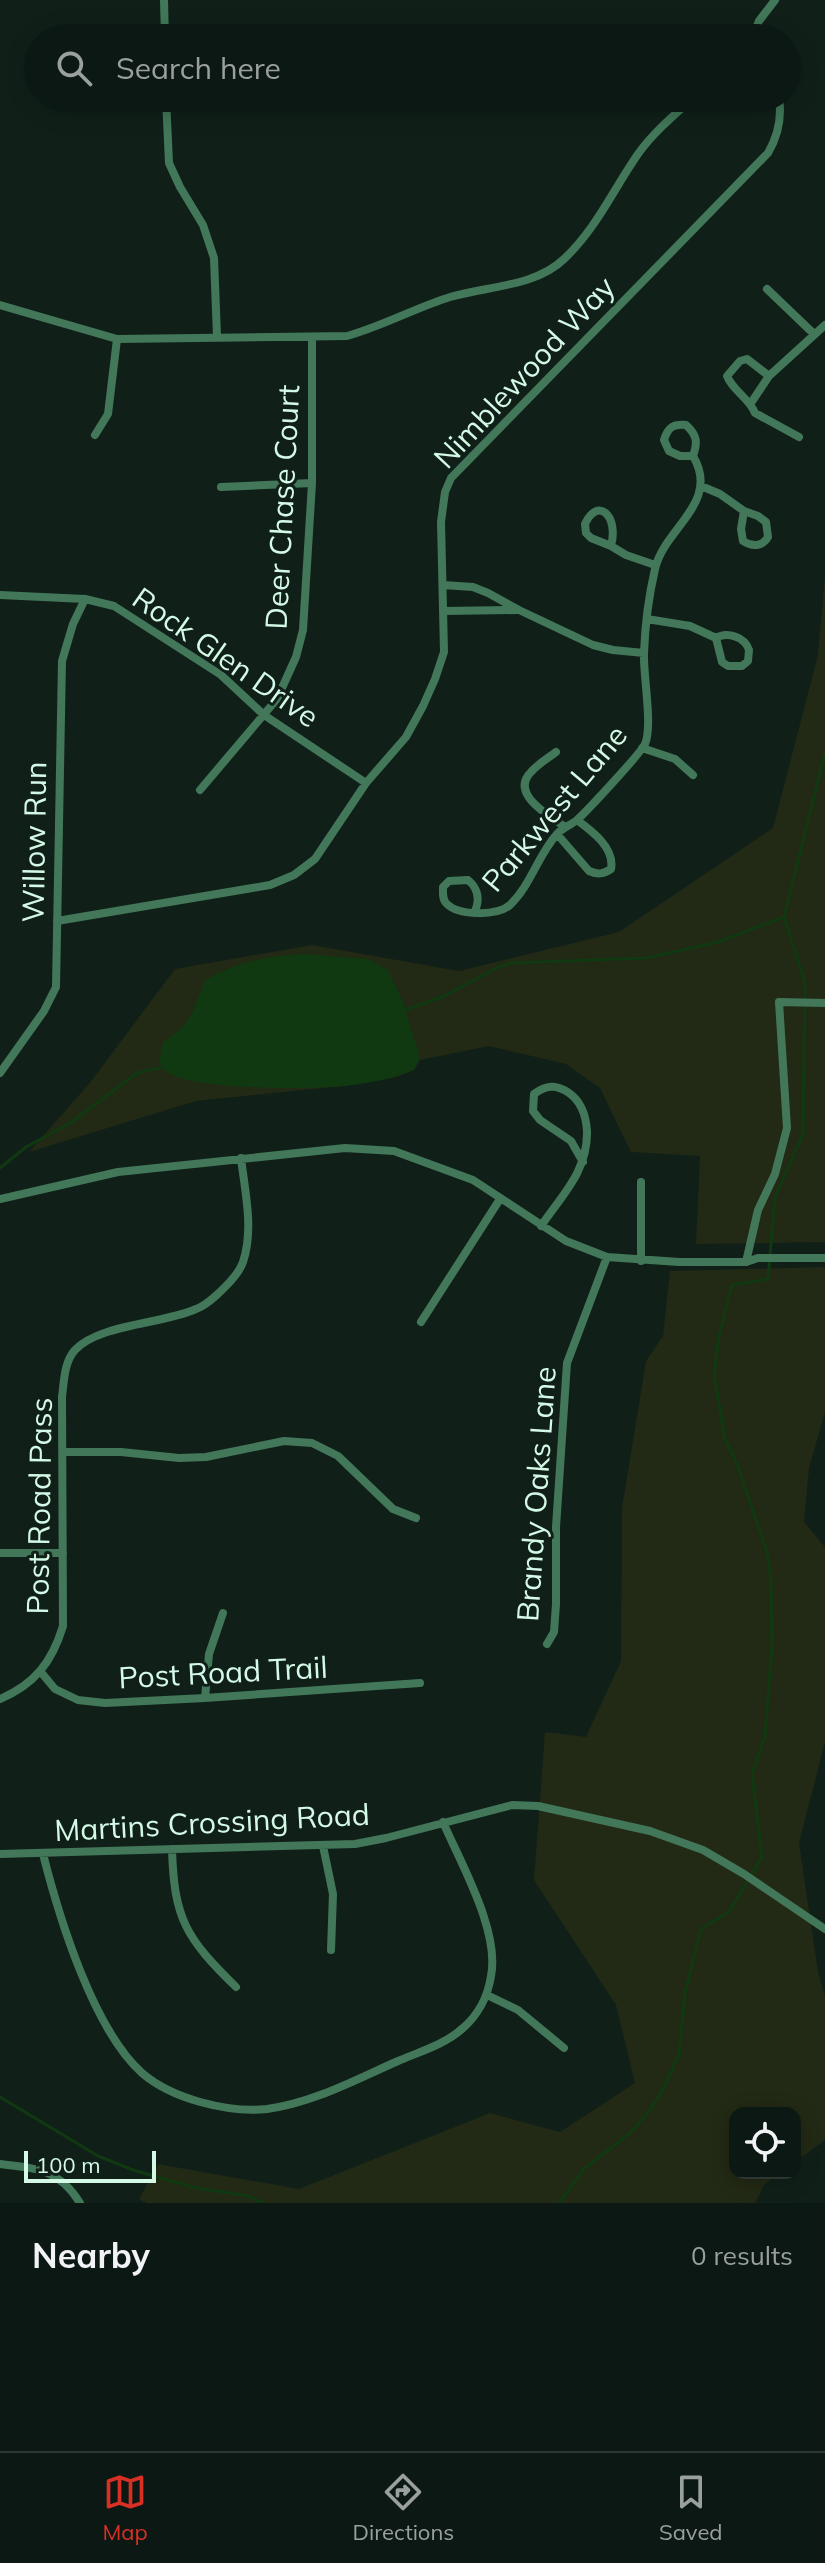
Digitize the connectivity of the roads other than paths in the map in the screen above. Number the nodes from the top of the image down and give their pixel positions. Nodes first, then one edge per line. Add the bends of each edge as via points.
1 (164, 0) edge
2 (775, 0) edge
3 (165, 24) edge
4 (758, 24) edge
5 (167, 112) edge
6 (678, 112) edge
7 (779, 112) edge
8 (767, 289) dead end
9 (0, 305) edge
10 (825, 325) edge
11 (814, 334) junction
12 (217, 336) junction
13 (312, 337) junction
14 (117, 339) junction
15 (769, 376) junction
16 (751, 403) junction
17 (95, 435) dead end
18 (799, 437) dead end
19 (693, 456) junction
20 (312, 483) junction
21 (701, 486) junction
22 (221, 487) dead end
23 (744, 511) dead end
24 (611, 546) junction
25 (655, 565) junction
26 (443, 585) junction
27 (0, 595) edge
28 (85, 599) junction
29 (519, 610) junction
30 (444, 611) junction
31 (647, 619) junction
32 (716, 638) junction
33 (644, 653) junction
34 (264, 715) junction
35 (642, 748) junction
36 (556, 752) dead end
37 (693, 775) dead end
38 (366, 783) junction
39 (200, 790) dead end
40 (577, 820) junction
41 (565, 827) junction
42 (557, 834) junction
43 (474, 913) junction
44 (57, 921) junction
45 (825, 1003) edge
46 (0, 1073) edge
47 (241, 1158) junction
48 (583, 1162) junction
49 (641, 1182) dead end
50 (0, 1199) edge
51 (500, 1199) junction
52 (541, 1226) junction
53 (607, 1257) junction
54 (825, 1258) edge
55 (641, 1261) junction
56 (746, 1262) junction
57 (421, 1322) dead end
58 (63, 1452) junction
59 (416, 1518) dead end
60 (0, 1553) edge
61 (63, 1553) junction
62 (223, 1613) dead end
63 (547, 1644) dead end
64 (40, 1671) junction
65 (420, 1683) dead end
66 (205, 1698) junction
67 (0, 1699) edge
68 (443, 1822) junction
69 (323, 1846) junction
70 (172, 1849) junction
71 (0, 1854) edge
72 (43, 1854) junction
73 (825, 1929) edge
74 (331, 1950) dead end
75 (236, 1987) dead end
76 (487, 1995) junction
77 (564, 2048) dead end
78 (0, 2164) edge
79 (80, 2203) edge

1 - 3 street
2 - 4 street
5 - 12 street via 169,163 203,225 214,258
6 - 13 street via 637,156 584,238 555,266 422,307 373,329
7 - 26 street, Nimblewood Way via 776,141 768,153 451,478 441,522
8 - 11 street
9 - 14 street
10 - 11 street
11 - 15 street
12 - 13 street
12 - 14 street
13 - 20 street, Deer Chase Court
14 - 17 street via 108,414
15 - 16 street
15 - 16 street via 747,359 727,376
16 - 18 street via 755,413
19 - 19 street via 669,451 667,430 686,425 695,434
19 - 21 street
20 - 22 street
20 - 34 street, Deer Chase Court via 303,630 288,678
21 - 23 street
21 - 25 street, Parkwest Lane
24 - 24 street via 586,533 591,514 598,511 612,519
24 - 25 street
25 - 31 street, Parkwest Lane
26 - 29 street via 473,587
26 - 30 street, Nimblewood Way
27 - 28 street, Rock Glen Drive
28 - 34 street, Rock Glen Drive via 114,606 198,659
28 - 44 street, Willow Run via 62,661
29 - 30 street
29 - 33 street via 593,645
30 - 38 street, Nimblewood Way via 444,652 423,706 406,737
31 - 32 street via 690,626
31 - 33 street, Parkwest Lane
32 - 32 street via 722,662 736,668 748,661 743,640
33 - 35 street, Parkwest Lane via 648,733
34 - 38 street, Rock Glen Drive
34 - 39 street, Deer Chase Court
35 - 37 street via 675,759
35 - 40 street, Parkwest Lane
36 - 41 street via 529,773 525,792
38 - 44 street, Nimblewood Way via 315,859 282,881
40 - 41 street, Parkwest Lane
40 - 42 street via 610,852 611,869 589,871
41 - 42 street, Parkwest Lane
42 - 43 street, Parkwest Lane via 509,905 492,913
43 - 43 street, Parkwest Lane via 447,904 443,887 449,881 474,885
44 - 46 street, Willow Run via 56,987
45 - 56 street via 779,1002 787,1128
47 - 50 street via 118,1172
47 - 51 street via 345,1148 394,1151 473,1180
47 - 58 street, Post Road Pass via 248,1239 242,1264 217,1296 198,1309 114,1330 74,1351 65,1369
48 - 48 street via 586,1117 578,1102 560,1088 542,1088 534,1094 533,1111 571,1141
48 - 52 street
49 - 55 street
51 - 52 street
51 - 57 street
52 - 53 street
53 - 55 street
53 - 63 street, Brandy Oaks Lane via 567,1363 556,1604 554,1632
54 - 56 street
55 - 56 street
58 - 59 street via 179,1458 284,1441 312,1443 338,1456 393,1509
58 - 61 street, Post Road Pass
60 - 61 street
61 - 64 street, Post Road Pass via 63,1626
62 - 66 street via 209,1654
64 - 66 street, Post Road Trail via 55,1689 78,1700
64 - 67 street, Post Road Pass
65 - 66 street, Post Road Trail
68 - 69 street, Martins Crossing Road via 386,1838
68 - 73 street, Martins Crossing Road via 512,1805 538,1806 650,1831 703,1850
68 - 76 street via 488,1927 493,1954
69 - 70 street, Martins Crossing Road
69 - 74 street via 333,1894
70 - 72 street, Martins Crossing Road
70 - 75 street via 177,1908 199,1950
71 - 72 street, Martins Crossing Road
72 - 76 street via 56,1904 96,2006 119,2047 143,2074 172,2093 214,2106 265,2109 297,2102 437,2044 462,2029
76 - 77 street via 518,2010
78 - 79 street via 55,2175

